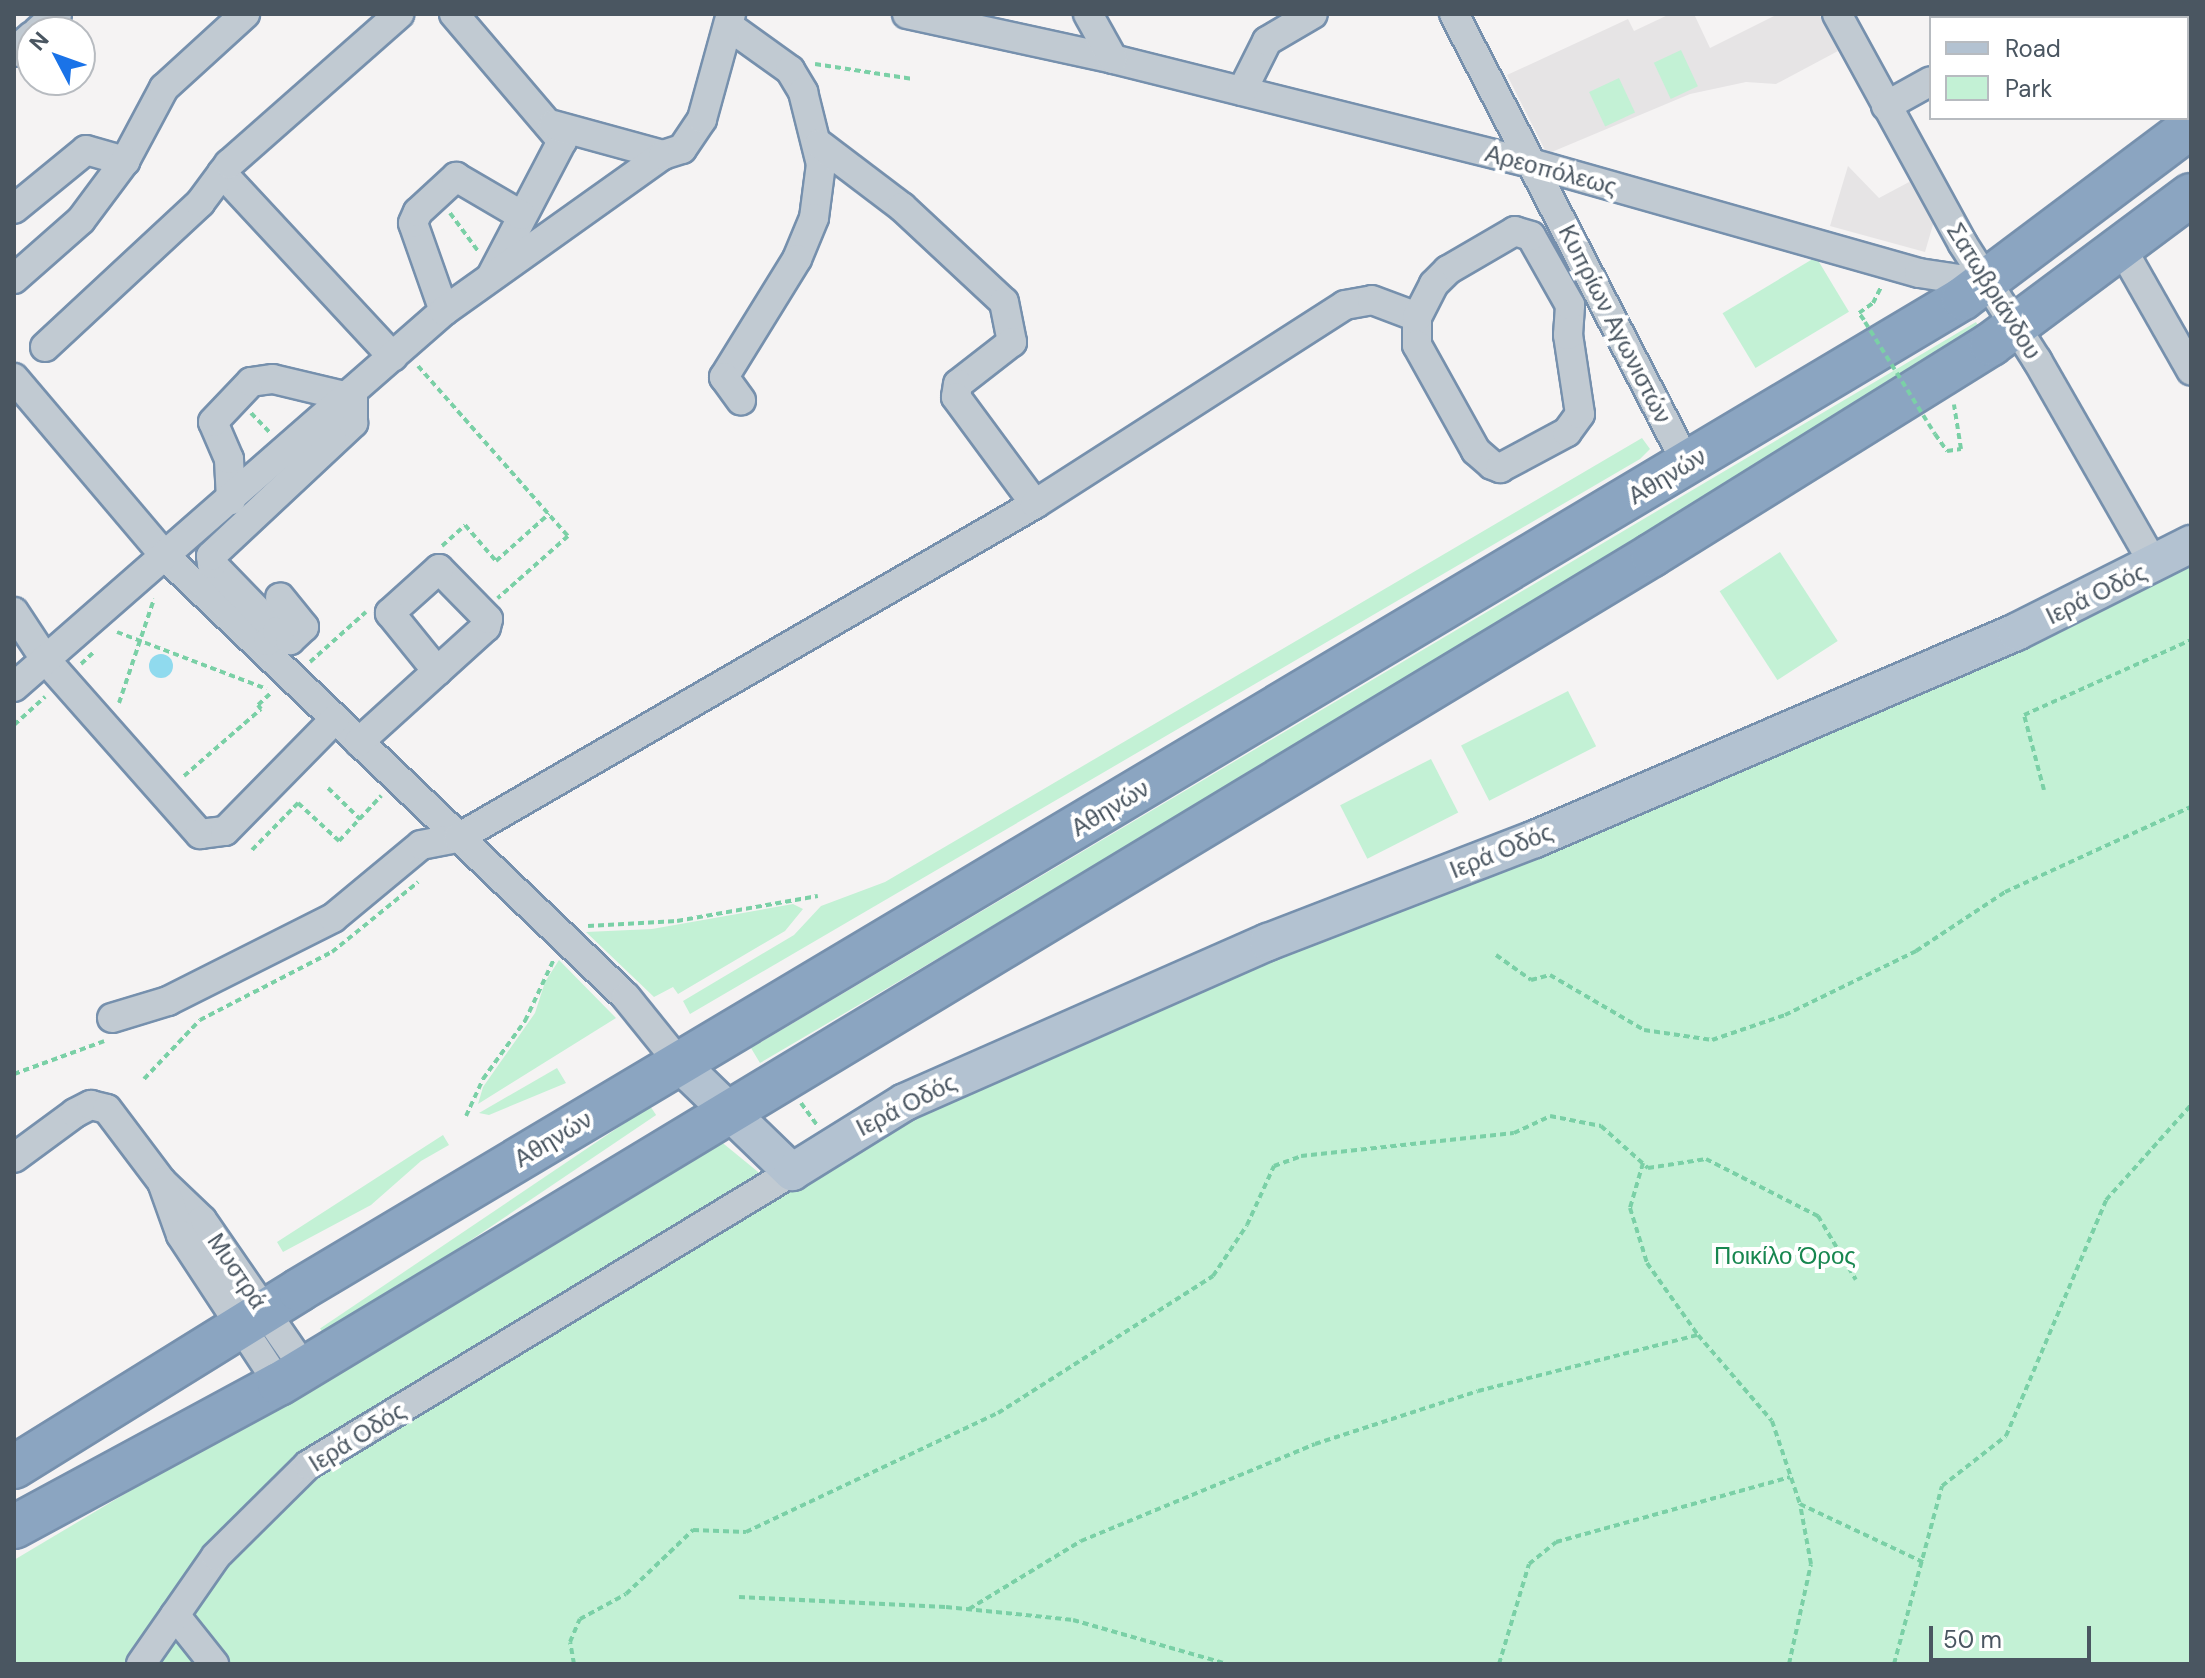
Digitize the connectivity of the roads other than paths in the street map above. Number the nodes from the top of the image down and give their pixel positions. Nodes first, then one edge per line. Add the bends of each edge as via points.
1 (245, 14) edge
2 (399, 14) edge
3 (454, 14) edge
4 (907, 14) edge
5 (1088, 14) edge
6 (1313, 14) edge
7 (1454, 14) edge
8 (1837, 14) edge
9 (730, 21) edge
10 (1113, 59) junction
11 (1929, 82) edge
12 (1242, 91) junction
13 (1886, 106) junction
14 (553, 125) junction
15 (2191, 127) edge
16 (819, 144) junction
17 (663, 155) junction
18 (125, 161) junction
19 (1534, 164) junction
20 (222, 173) junction
21 (2191, 195) edge
22 (14, 209) edge
23 (521, 215) junction
24 (2121, 247) junction
25 (492, 275) junction
26 (14, 279) edge
27 (1987, 283) junction
28 (444, 311) junction
29 (1417, 317) junction
30 (2015, 326) junction
31 (45, 347) dead end
32 (398, 353) junction
33 (2191, 370) edge
34 (14, 378) edge
35 (350, 394) junction
36 (741, 400) dead end
37 (1687, 464) junction
38 (231, 500) junction
39 (1035, 504) junction
40 (2191, 544) edge
41 (166, 556) junction
42 (2155, 566) junction
43 (280, 597) dead end
44 (14, 612) edge
45 (270, 639) junction
46 (14, 646) edge
47 (45, 659) junction
48 (14, 663) edge
49 (437, 671) dead end
50 (14, 687) edge
51 (335, 719) junction
52 (359, 742) junction
53 (458, 838) junction
54 (112, 1018) road end
55 (680, 1064) junction
56 (740, 1105) junction
57 (14, 1158) edge
58 (812, 1158) junction
59 (253, 1319) junction
60 (291, 1376) junction
61 (14, 1467) edge
62 (14, 1527) edge
63 (175, 1615) junction
64 (141, 1664) edge
65 (214, 1664) edge

1 - 18 street via 164,88
2 - 20 street
3 - 14 street
4 - 10 street, Αρεοπόλεως
5 - 10 street
6 - 12 street via 1267,41
7 - 19 street, Κυπρίων Αγωνιστών
8 - 13 street, Σατωβριάνδου
9 - 16 street via 790,70 803,92
9 - 17 street via 693,137 682,149
10 - 12 street, Αρεοπόλεως
11 - 13 street
12 - 19 street, Αρεοπόλεως
13 - 27 street, Σατωβριάνδου
14 - 17 street
14 - 23 street via 560,148
15 - 27 highway, Αθηνών
16 - 36 street via 821,187 814,218 797,259 753,322 724,377
16 - 39 street via 902,207 1004,302 1012,342 958,384 956,397
17 - 25 street
18 - 22 street via 86,150
18 - 26 street via 81,220
19 - 27 street, Αρεοπόλεως via 1886,264 1956,282
19 - 37 street, Κυπρίων Αγωνιστών
20 - 31 street via 200,203
20 - 32 street
21 - 24 highway
23 - 25 street
23 - 28 street via 456,177 413,223
24 - 30 highway
24 - 33 street
25 - 28 street
27 - 30 street, Σατωβριάνδου
27 - 37 highway, Αθηνών
28 - 32 street
29 - 29 street via 1417,345 1476,451 1492,465 1500,468 1567,432 1580,414 1568,335 1570,305 1531,236 1515,231 1448,270
29 - 39 street via 1372,300 1345,305
30 - 42 street, Σατωβριάνδου
30 - 56 highway via 1652,555
32 - 35 street
34 - 41 street
35 - 38 street
35 - 38 street via 260,377 236,397 213,422 229,459
35 - 45 street via 353,423 211,556
37 - 55 highway, Αθηνών
38 - 41 street
39 - 53 street
40 - 42 main road, Ιερά Οδός
41 - 45 street
41 - 47 street
42 - 58 main road, Ιερά Οδός via 2077,605 1535,839 1268,942 905,1102
43 - 45 street via 305,623 290,640
44 - 47 street
45 - 51 street
46 - 47 street
47 - 48 street
47 - 50 street
47 - 51 street via 200,834 225,831
49 - 52 street
51 - 52 street
52 - 53 street
53 - 54 street via 421,845 333,918 277,948 168,1001
53 - 55 street via 626,997
55 - 56 main road
55 - 59 highway, Αθηνών
56 - 58 main road
56 - 60 highway
57 - 59 street, Μυστρά via 75,1113 91,1105 107,1109 162,1182 202,1220
58 - 63 street, Ιερά Οδός via 308,1465 240,1528
59 - 60 street, Μυστρά
59 - 61 highway, Αθηνών
60 - 62 highway
63 - 64 street, Ιερά Οδός
63 - 65 street

